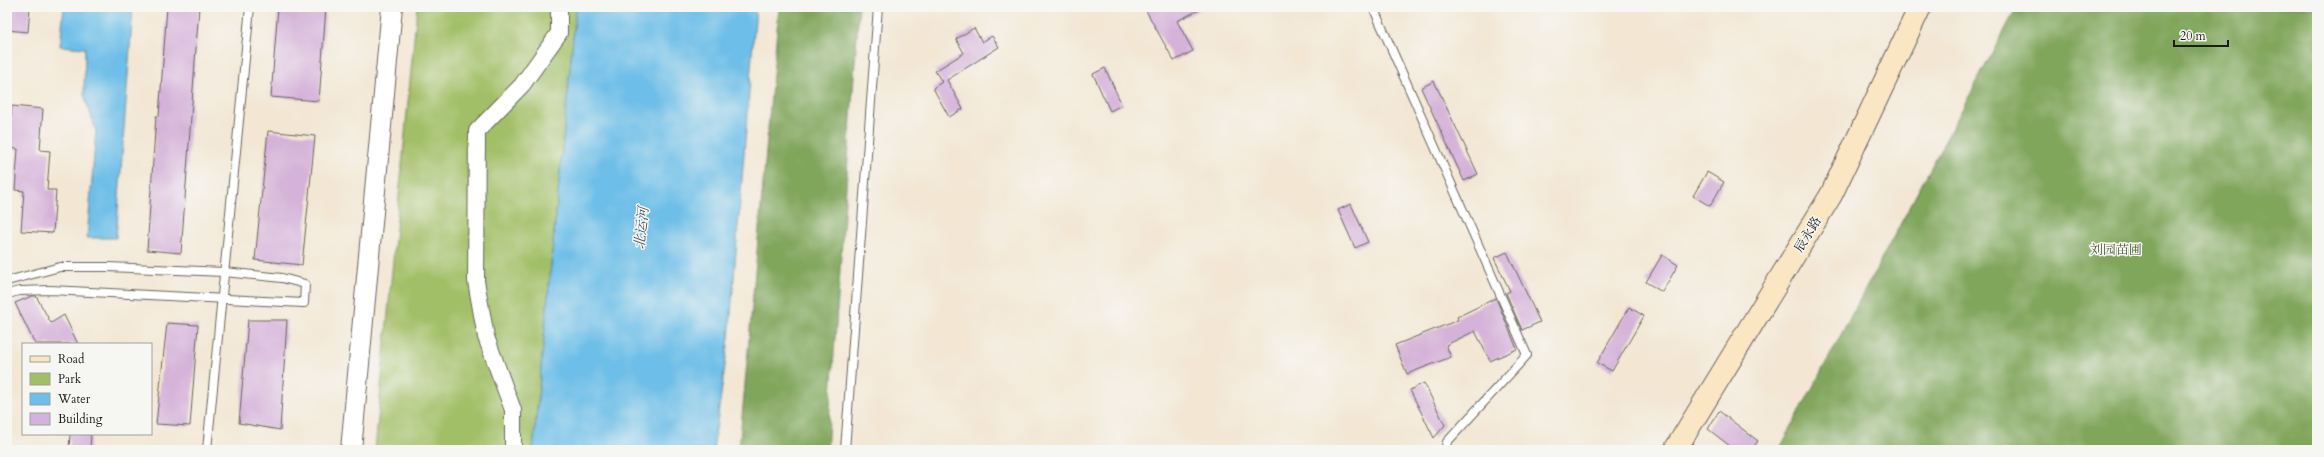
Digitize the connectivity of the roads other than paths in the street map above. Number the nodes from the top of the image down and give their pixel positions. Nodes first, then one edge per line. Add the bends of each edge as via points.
1 (250, 7) edge
2 (392, 7) edge
3 (559, 7) edge
4 (878, 7) edge
5 (1373, 7) edge
6 (1920, 7) edge
7 (224, 272) junction
8 (7, 281) edge
9 (7, 294) edge
10 (221, 298) junction
11 (207, 450) edge
12 (351, 450) edge
13 (512, 450) edge
14 (845, 450) edge
15 (1445, 450) edge
16 (1675, 450) edge

1 - 7 lane
2 - 12 street
3 - 13 street via 560,33 522,85 477,131 476,281 486,337 513,410
4 - 14 lane
5 - 15 lane via 1527,355 1447,442
6 - 16 main road, 辰永路 via 1831,195
7 - 8 lane via 60,267
7 - 10 lane
7 - 10 lane via 282,278 305,284 304,303
9 - 10 lane via 51,290
10 - 11 lane

